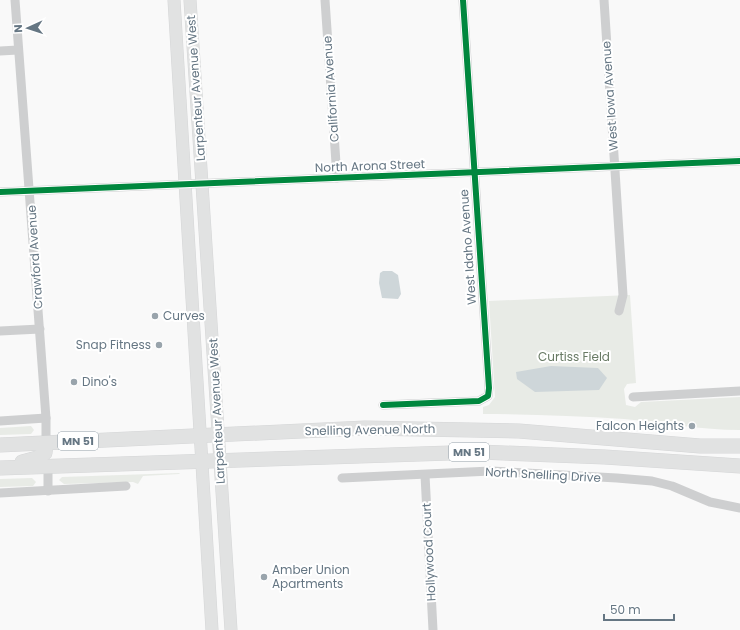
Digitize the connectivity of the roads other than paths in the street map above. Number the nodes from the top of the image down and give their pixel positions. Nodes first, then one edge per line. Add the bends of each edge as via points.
1 (15, 0) edge
2 (174, 0) edge
3 (190, 0) edge
4 (325, 0) edge
5 (463, 0) edge
6 (604, 0) edge
7 (18, 50) junction
8 (0, 51) edge
9 (740, 161) edge
10 (614, 167) junction
11 (474, 173) junction
12 (337, 178) junction
13 (185, 184) junction
14 (202, 184) junction
15 (30, 190) junction
16 (0, 192) edge
17 (619, 311) dead end
18 (40, 329) junction
19 (0, 331) edge
20 (740, 391) edge
21 (633, 397) dead end
22 (383, 405) dead end
23 (46, 418) junction
24 (0, 421) edge
25 (202, 435) junction
26 (219, 435) junction
27 (46, 443) junction
28 (0, 445) edge
29 (740, 446) edge
30 (203, 460) junction
31 (220, 460) junction
32 (48, 466) junction
33 (740, 466) edge
34 (4, 468) edge
35 (425, 475) junction
36 (342, 478) dead end
37 (126, 486) dead end
38 (48, 491) junction
39 (0, 494) edge
40 (740, 508) edge
41 (212, 630) edge
42 (231, 630) edge
43 (433, 630) edge

1 - 7 street, Crawford Avenue
2 - 13 main road, Larpenteur Avenue West
3 - 14 main road, Larpenteur Avenue West
4 - 12 street, California Avenue
5 - 11 street, West Idaho Avenue
6 - 10 street, West Iowa Avenue
7 - 8 street
7 - 15 street, Crawford Avenue
9 - 10 street, North Arona Street
10 - 11 street, North Arona Street
10 - 17 street, West Iowa Avenue via 623,295
11 - 12 street, North Arona Street
11 - 22 street, West Idaho Avenue via 488,396 479,401
12 - 14 street, North Arona Street
13 - 14 street, North Arona Street
13 - 15 street, North Arona Street
13 - 25 main road, Larpenteur Avenue West
14 - 26 main road, Larpenteur Avenue West
15 - 16 street, North Arona Street
15 - 18 street, Crawford Avenue
18 - 19 street
18 - 23 street, Crawford Avenue
20 - 21 street
23 - 24 street
23 - 27 street, Crawford Avenue
25 - 26 main road, Snelling Avenue North / MN 51
25 - 27 main road, Snelling Avenue North / MN 51
25 - 30 main road, Larpenteur Avenue West
26 - 29 main road, Snelling Avenue North / MN 51 via 365,428 478,429 700,446
26 - 31 main road, Larpenteur Avenue West
27 - 28 main road, Snelling Avenue North / MN 51
27 - 34 main road via 45,453 42,455
30 - 31 main road, Snelling Avenue North / MN 51
30 - 32 main road, Snelling Avenue North / MN 51
30 - 41 main road, Larpenteur Avenue West
31 - 33 main road, Snelling Avenue North / MN 51 via 480,452
31 - 42 main road, Larpenteur Avenue West
32 - 34 main road, Snelling Avenue North / MN 51
32 - 38 street
35 - 36 street, North Snelling Drive
35 - 40 street, North Snelling Drive via 508,471 652,481 672,486 710,502
35 - 43 street, Hollywood Court
37 - 38 street
38 - 39 street

